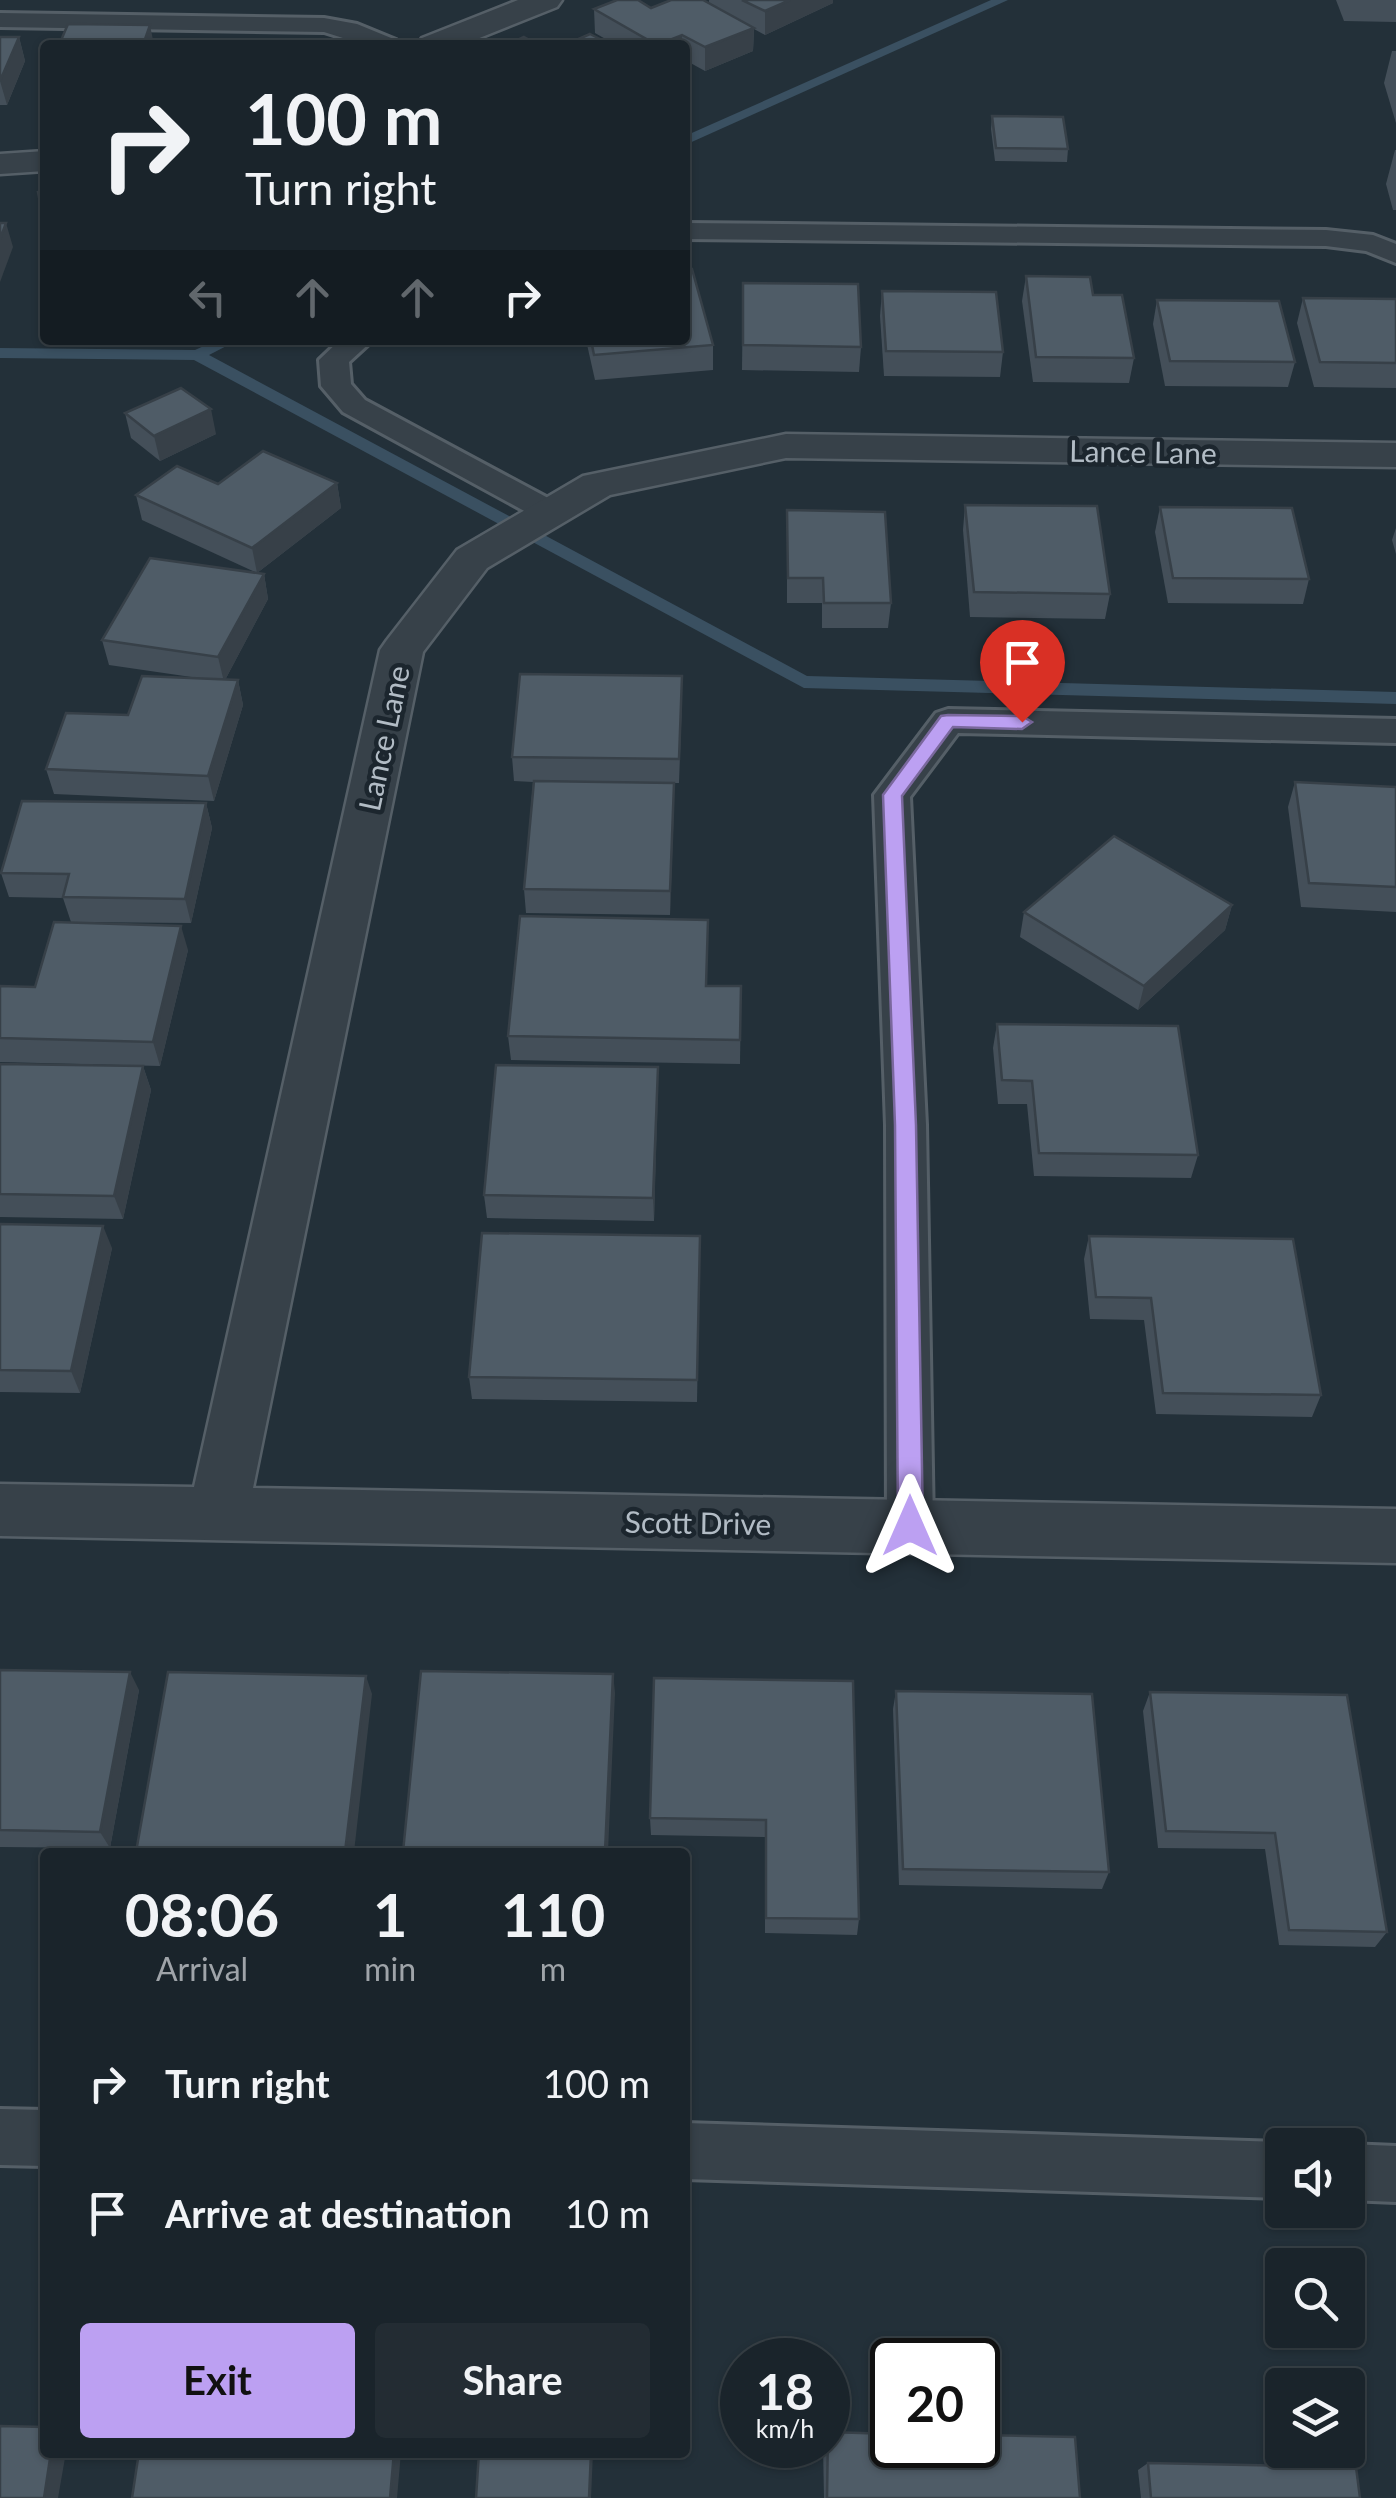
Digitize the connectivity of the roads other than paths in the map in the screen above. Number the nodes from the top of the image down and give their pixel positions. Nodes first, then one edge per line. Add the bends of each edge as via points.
1 (546, 0) edge
2 (0, 20) edge
3 (375, 40) edge
4 (446, 40) edge
5 (40, 161) edge
6 (0, 164) edge
7 (690, 231) edge
8 (1396, 255) edge
9 (352, 345) edge
10 (1396, 455) edge
11 (550, 512) junction
12 (1396, 731) edge
13 (0, 1510) edge
14 (218, 1513) junction
15 (910, 1526) junction
16 (1396, 1536) edge
17 (0, 2137) edge
18 (40, 2138) edge
19 (690, 2152) edge
20 (1265, 2169) edge
21 (1365, 2173) edge
22 (1396, 2174) edge

1 - 4 street
2 - 3 lane via 324,25
5 - 6 street
7 - 8 lane via 1326,238 1374,243
9 - 11 lane via 334,360 336,386 354,406
10 - 11 street, Lance Lane via 786,446 597,485
11 - 14 street, Lance Lane via 472,559 402,650
12 - 15 lane via 948,721 892,795 906,1125
13 - 14 street, Scott Drive
14 - 15 street, Scott Drive
15 - 16 street, Scott Drive
17 - 18 lane
19 - 20 lane
21 - 22 lane

